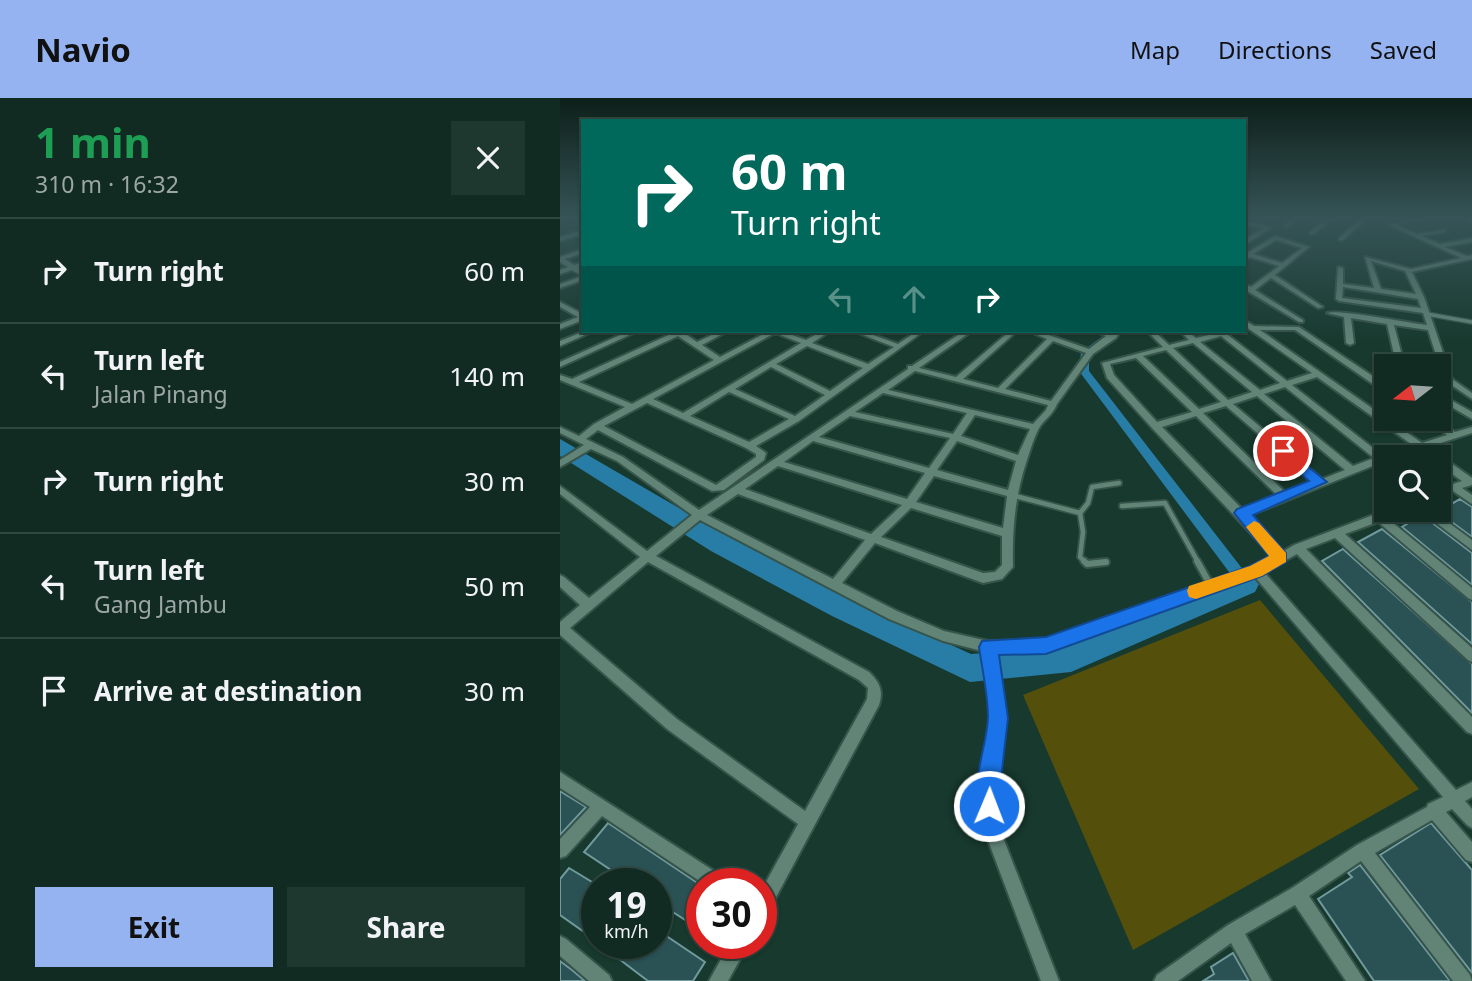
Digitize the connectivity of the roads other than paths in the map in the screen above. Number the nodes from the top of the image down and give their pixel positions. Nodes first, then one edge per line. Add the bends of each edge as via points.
1 (562, 260) edge
2 (1261, 260) edge
3 (1289, 260) edge
4 (1368, 260) edge
5 (1375, 260) edge
6 (1459, 260) edge
7 (581, 265) edge
8 (1283, 265) junction
9 (573, 268) junction
10 (1340, 268) dead end
11 (1409, 270) junction
12 (560, 272) edge
13 (581, 274) edge
14 (1271, 275) junction
15 (581, 277) edge
16 (1339, 285) junction
17 (560, 286) edge
18 (1248, 288) edge
19 (1378, 290) junction
20 (1421, 297) junction
21 (560, 304) edge
22 (1320, 307) dead end
23 (1330, 313) dead end
24 (1427, 313) junction
25 (1347, 315) junction
26 (581, 316) edge
27 (581, 318) edge
28 (1301, 321) dead end
29 (1390, 321) junction
30 (1472, 322) edge
31 (1247, 326) edge
32 (560, 327) edge
33 (1430, 328) junction
34 (585, 333) edge
35 (607, 333) edge
36 (629, 333) edge
37 (674, 333) edge
38 (681, 333) edge
39 (721, 333) edge
40 (770, 333) edge
41 (779, 333) edge
42 (824, 333) edge
43 (862, 333) edge
44 (918, 333) edge
45 (965, 333) edge
46 (1012, 333) edge
47 (1036, 333) edge
48 (1115, 333) edge
49 (1152, 333) edge
50 (1185, 333) edge
51 (1217, 333) edge
52 (1221, 333) edge
53 (617, 338) junction
54 (1051, 339) junction
55 (1195, 341) junction
56 (1350, 343) dead end
57 (560, 344) edge
58 (806, 344) junction
59 (696, 345) junction
60 (898, 346) junction
61 (1168, 347) junction
62 (1090, 352) junction
63 (1398, 354) edge
64 (1139, 356) junction
65 (718, 359) junction
66 (560, 365) edge
67 (772, 365) junction
68 (868, 367) junction
69 (911, 368) junction
70 (1318, 374) junction
71 (560, 377) edge
72 (957, 380) junction
73 (1374, 381) edge
74 (573, 382) junction
75 (1286, 384) junction
76 (730, 390) junction
77 (880, 390) junction
78 (1000, 390) junction
79 (1257, 393) junction
80 (829, 394) junction
81 (1472, 397) edge
82 (646, 400) junction
83 (1227, 403) junction
84 (1451, 403) edge
85 (1053, 404) junction
86 (632, 407) junction
87 (1198, 412) junction
88 (847, 413) junction
89 (972, 413) junction
90 (685, 415) junction
91 (1472, 416) edge
92 (796, 419) junction
93 (597, 426) junction
94 (1155, 426) junction
95 (1035, 427) junction
96 (560, 430) edge
97 (1472, 430) edge
98 (1447, 431) edge
99 (1454, 436) junction
100 (956, 437) junction
101 (813, 438) junction
102 (580, 439) junction
103 (590, 445) junction
104 (1419, 445) edge
105 (1428, 445) edge
106 (749, 446) junction
107 (1374, 451) edge
108 (1022, 460) junction
109 (775, 462) junction
110 (1374, 463) edge
111 (560, 464) edge
112 (1451, 467) edge
113 (1353, 471) junction
114 (931, 472) junction
115 (1471, 481) edge
116 (1320, 482) junction
117 (1119, 483) dead end
118 (1454, 487) junction
119 (1451, 488) edge
120 (560, 489) edge
121 (737, 489) junction
122 (1011, 494) junction
123 (1285, 497) junction
124 (1472, 500) edge
125 (909, 504) junction
126 (1122, 506) dead end
127 (1080, 513) junction
128 (1242, 513) junction
129 (695, 517) junction
130 (1374, 519) edge
131 (1384, 522) edge
132 (1440, 522) edge
133 (1006, 533) junction
134 (1338, 534) junction
135 (873, 538) junction
136 (1472, 546) edge
137 (1298, 548) junction
138 (648, 557) junction
139 (1280, 557) junction
140 (1106, 562) dead end
141 (1249, 574) junction
142 (560, 580) edge
143 (835, 584) junction
144 (1211, 586) junction
145 (1472, 596) edge
146 (587, 604) junction
147 (560, 628) edge
148 (989, 652) junction
149 (1472, 656) edge
150 (1472, 727) edge
151 (560, 779) edge
152 (1472, 789) edge
153 (1455, 801) junction
154 (600, 807) junction
155 (1433, 809) junction
156 (1472, 820) edge
157 (806, 821) junction
158 (560, 850) edge
159 (1363, 851) junction
160 (1472, 854) edge
161 (694, 868) edge
162 (777, 877) edge
163 (1298, 894) junction
164 (1234, 931) junction
165 (560, 945) edge
166 (731, 959) edge
167 (603, 981) edge
168 (718, 981) edge
169 (1050, 981) edge
170 (1163, 981) edge
171 (1262, 981) edge
172 (1356, 981) edge
173 (1464, 981) edge

1 - 9 street
2 - 8 street
3 - 8 street
4 - 19 street
5 - 11 street
6 - 11 street
7 - 9 street
8 - 14 street
9 - 12 street
9 - 13 street
10 - 16 street
11 - 20 street
14 - 18 street
14 - 22 street
15 - 17 street
16 - 19 street
16 - 24 street via 1339,299
18 - 28 street
19 - 20 street
20 - 24 street
21 - 26 street
23 - 25 street
24 - 30 lane
24 - 33 street
25 - 29 street
25 - 56 street
27 - 32 street
29 - 33 street
29 - 63 street
31 - 70 street
31 - 73 street via 1297,328
33 - 81 street via 1447,380
34 - 57 street
35 - 53 street
36 - 53 street
37 - 74 street
38 - 59 street
39 - 59 street
40 - 65 street
41 - 58 street
42 - 58 street
43 - 60 street
44 - 60 street
45 - 69 street
46 - 72 street
47 - 54 street
48 - 62 street
49 - 61 street
50 - 55 street
51 - 55 street
52 - 75 street
53 - 66 street
54 - 62 street
54 - 78 street
55 - 61 street
55 - 79 street
58 - 67 street
58 - 68 street
59 - 65 street
60 - 68 street
61 - 64 street
61 - 83 street
62 - 85 street
64 - 87 street
64 - 94 street via 1106,366
65 - 82 street
67 - 76 street
67 - 80 street
68 - 80 street
69 - 72 street
69 - 77 street
70 - 75 street
70 - 104 street
71 - 74 street
72 - 78 street
74 - 86 street
75 - 79 street
75 - 107 street
76 - 90 street
76 - 92 street
77 - 88 street
77 - 89 street
78 - 85 street
79 - 83 street
79 - 113 street
80 - 92 street
82 - 86 street
82 - 90 street
83 - 87 street
83 - 116 street
84 - 91 street
85 - 95 street
86 - 93 street
87 - 94 street
87 - 123 street
88 - 100 street
88 - 101 street
89 - 95 street
89 - 100 street
90 - 106 street
92 - 106 street
93 - 102 street
93 - 106 street via 715,489 761,458 761,453
94 - 128 street
95 - 108 street
96 - 102 street
97 - 99 street
98 - 99 street
99 - 105 street
100 - 108 street
100 - 114 street
101 - 109 street
101 - 114 street
102 - 103 street
103 - 111 street
103 - 129 street via 646,476
108 - 122 street
109 - 121 street
109 - 125 street
110 - 113 street
112 - 115 street
113 - 116 street
114 - 122 street
114 - 125 street
115 - 118 street
116 - 123 street
117 - 127 lane via 1092,488
118 - 119 street
118 - 124 street
120 - 138 street
121 - 129 street
121 - 135 street
122 - 127 lane
122 - 133 street
123 - 128 street
125 - 133 street
125 - 135 street
126 - 144 lane via 1165,503
127 - 140 lane via 1080,557 1087,564
128 - 139 street
129 - 138 street
129 - 143 street
130 - 134 street
131 - 145 street
132 - 136 street
133 - 135 street via 1008,567 991,578
134 - 137 street
134 - 149 street
135 - 143 street
137 - 139 street
137 - 150 street
138 - 146 street
138 - 157 street via 864,676 874,686 874,700
139 - 141 street
141 - 144 street
141 - 153 street
142 - 146 street
143 - 148 street via 893,615
144 - 148 street via 1046,646
146 - 147 street
147 - 157 street via 672,724
148 - 169 street via 998,718 990,765 994,835
151 - 154 street
152 - 153 street
153 - 155 street
153 - 156 street
154 - 158 street
154 - 161 street
155 - 159 street
155 - 160 street
157 - 162 street
159 - 163 street
159 - 173 street
163 - 164 street
163 - 172 street
164 - 170 street
164 - 171 street
165 - 167 street
166 - 168 street

